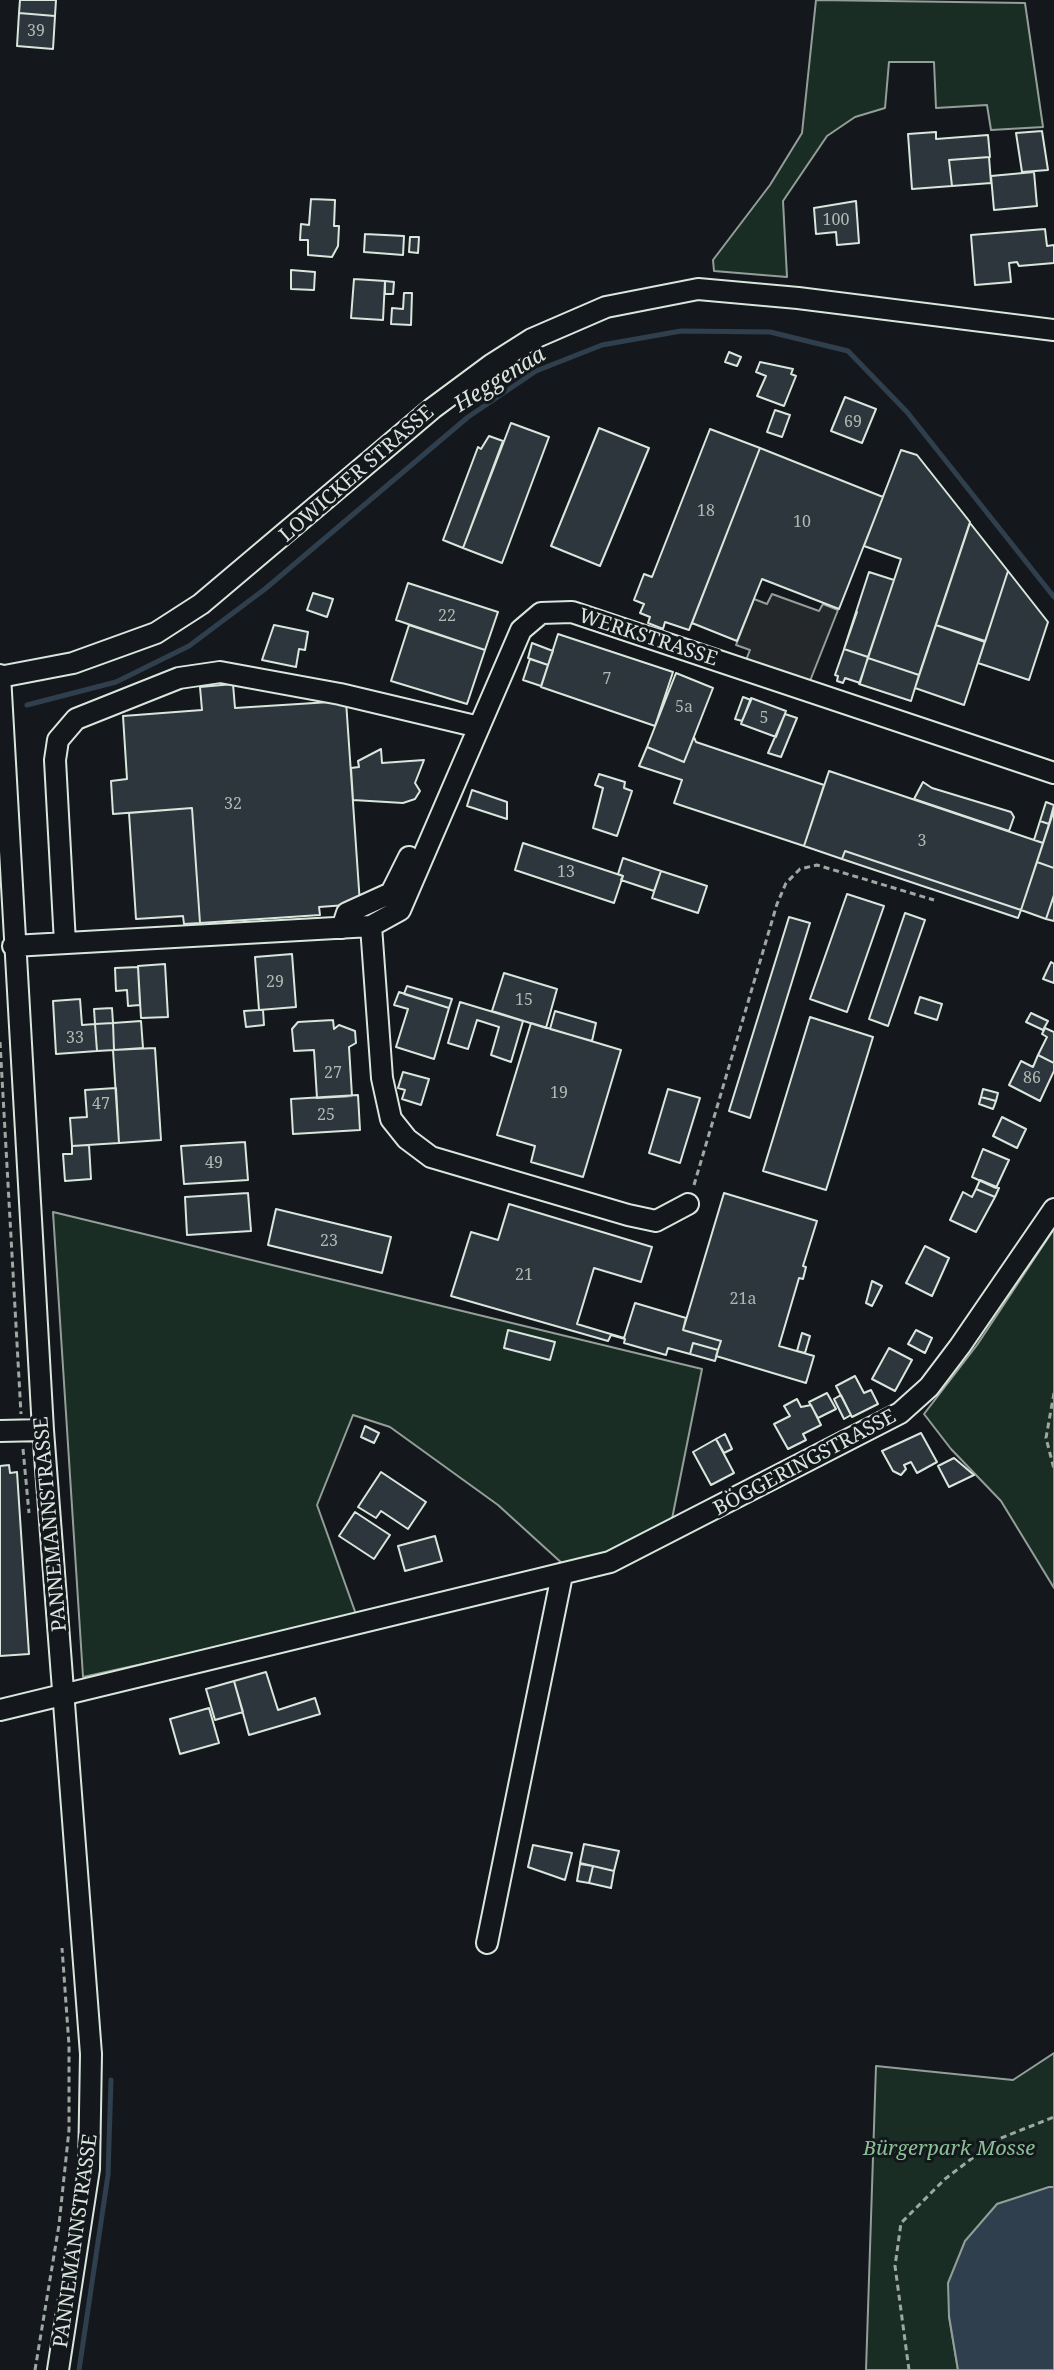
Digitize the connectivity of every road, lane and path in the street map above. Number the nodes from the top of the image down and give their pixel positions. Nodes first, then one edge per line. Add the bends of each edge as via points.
1 (1054, 330) edge
2 (0, 676) edge
3 (473, 725) junction
4 (1054, 773) edge
5 (934, 900) dead end
6 (371, 926) junction
7 (342, 928) junction
8 (65, 943) junction
9 (13, 946) junction
10 (688, 1204) joint
11 (1054, 1209) edge
12 (1054, 1393) edge
13 (43, 1430) junction
14 (0, 1431) edge
15 (1054, 1469) edge
16 (562, 1575) junction
17 (66, 1693) junction
18 (0, 1710) edge
19 (487, 1943) dead end
20 (1054, 2117) edge
21 (58, 2370) edge
22 (909, 2370) edge

1 - 2 street, LOWICKER STRASSE via 698,289 606,307 532,339 491,365 201,604 156,633 73,663
2 - 9 street, PANNEMANNSTRASSE
3 - 4 street, WERKSTRASSE via 521,630 541,613 556,610
3 - 6 street, WERKSTRASSE via 400,910
3 - 7 street via 398,882 381,900 347,913
3 - 8 street via 220,672 179,678 76,719 58,740 55,760
5 - 10 path via 817,865 800,869 786,883
6 - 7 street
6 - 10 street via 382,1078 391,1119 407,1139 431,1157 656,1221
7 - 8 street
8 - 9 street
9 - 13 street, PANNEMANNSTRASSE
11 - 16 street, BÖGGERINGSTRASSE via 960,1346 929,1387 900,1413 650,1543 610,1562
12 - 15 path via 1046,1438
13 - 14 street
13 - 17 street, PANNEMANNSTRASSE
16 - 17 street, BÖGGERINGSTRASSE
16 - 19 street
17 - 18 street, BÖGGERINGSTRASSE
17 - 21 street, PANNEMANNSTRASSE via 92,2114 89,2169
20 - 22 path via 996,2140 945,2179 901,2223 895,2266

